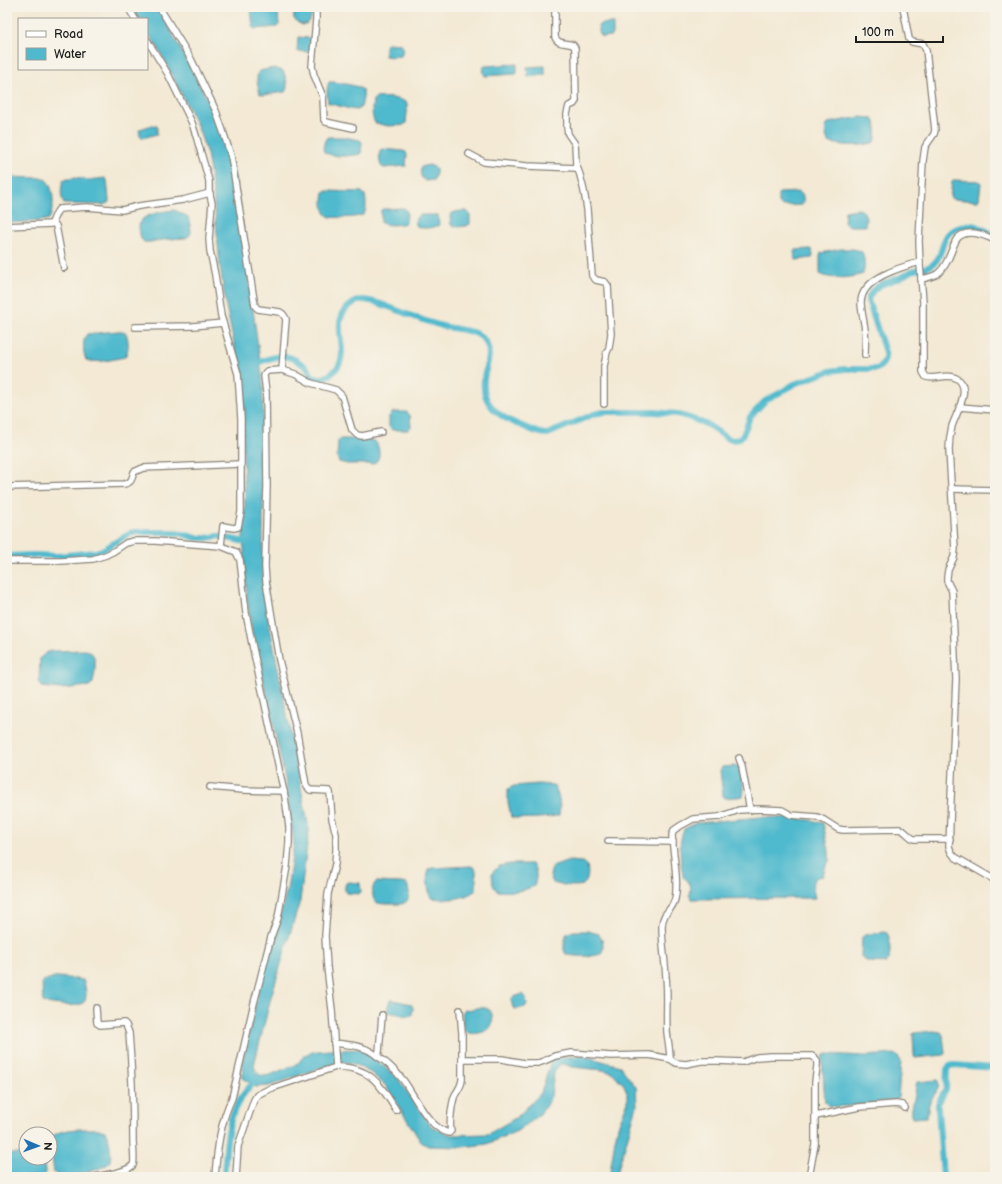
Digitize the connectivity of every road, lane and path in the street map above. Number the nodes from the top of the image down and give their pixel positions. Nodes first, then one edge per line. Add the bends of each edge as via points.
1 (128, 7) edge
2 (160, 7) edge
3 (316, 7) edge
4 (555, 7) edge
5 (903, 7) edge
6 (134, 18) edge
7 (148, 42) edge
8 (353, 128) dead end
9 (469, 154) dead end
10 (577, 168) junction
11 (210, 193) junction
12 (53, 222) junction
13 (7, 226) edge
14 (995, 240) edge
15 (920, 263) junction
16 (64, 268) dead end
17 (921, 277) junction
18 (223, 323) junction
19 (135, 327) dead end
20 (865, 355) dead end
21 (282, 368) junction
22 (604, 404) dead end
23 (960, 407) junction
24 (995, 410) edge
25 (381, 432) dead end
26 (240, 464) junction
27 (7, 487) edge
28 (952, 490) junction
29 (995, 490) edge
30 (221, 544) junction
31 (7, 561) edge
32 (739, 758) dead end
33 (210, 787) dead end
34 (284, 791) junction
35 (750, 810) junction
36 (950, 839) junction
37 (608, 841) dead end
38 (673, 842) junction
39 (995, 880) edge
40 (96, 1008) dead end
41 (460, 1010) dead end
42 (382, 1015) dead end
43 (334, 1045) junction
44 (377, 1056) junction
45 (462, 1059) junction
46 (670, 1059) junction
47 (336, 1065) junction
48 (905, 1108) dead end
49 (396, 1110) dead end
50 (816, 1116) junction
51 (95, 1177) edge
52 (215, 1177) edge
53 (236, 1177) edge
54 (809, 1177) edge

1 - 6 street
2 - 21 street via 191,59 216,111 231,156 254,302 258,309 280,312 285,316
3 - 8 street via 312,66 322,97 324,120
4 - 10 street via 554,37 559,43 573,45 575,48 576,101 567,110 567,127 568,134 575,144
5 - 15 street via 909,39 923,44 926,50 935,130 924,151
7 - 11 street via 168,74 192,123 209,181
9 - 10 street via 484,162
10 - 22 street via 587,209 592,276 608,286 611,334 604,366
11 - 12 street via 122,210 87,207 59,209 55,212
11 - 18 street via 210,250
12 - 13 street
12 - 16 street
14 - 17 street via 976,233 961,236 942,269 937,274
15 - 17 street
15 - 20 street via 887,273 863,293 861,301
17 - 23 street via 924,375 930,378 950,376 961,381 963,395
18 - 19 street
18 - 26 street via 238,374
21 - 25 street via 311,383 336,390 342,396 352,430 357,435
21 - 43 street via 268,371 264,376 266,581 279,660 306,785 310,790 329,791 331,798 336,851 328,894 325,936
23 - 24 street
23 - 28 street via 950,439
26 - 27 street via 143,468 134,472 131,482 124,484
26 - 30 street via 240,523 236,528 223,526
28 - 29 street
28 - 36 street via 955,549 947,581 952,591 956,679
30 - 31 street via 134,541 93,559
30 - 34 street via 236,552 240,560 253,650
32 - 35 street
33 - 34 street
34 - 52 street via 289,842 281,902 232,1098 221,1130
35 - 36 street via 782,810 792,815 817,817 838,829 901,829 914,839
35 - 38 street via 739,810 719,817 693,819 674,830
36 - 39 street via 950,852 955,857
37 - 38 street
38 - 46 street via 676,894 671,908 664,915 662,925
40 - 51 street via 97,1023 124,1024 129,1033 134,1163 121,1172
41 - 45 street
42 - 44 street
43 - 44 street via 364,1048
43 - 47 street
44 - 45 street via 402,1079 436,1126 449,1133 454,1099 461,1086
45 - 46 street via 502,1059 538,1063 571,1053 649,1055
46 - 50 street via 676,1063 686,1064 701,1061 743,1062 771,1056 812,1056 817,1061
47 - 49 street via 363,1071 380,1084
47 - 53 street via 257,1095 238,1146
48 - 50 street via 896,1104 859,1107
50 - 54 street via 815,1144

